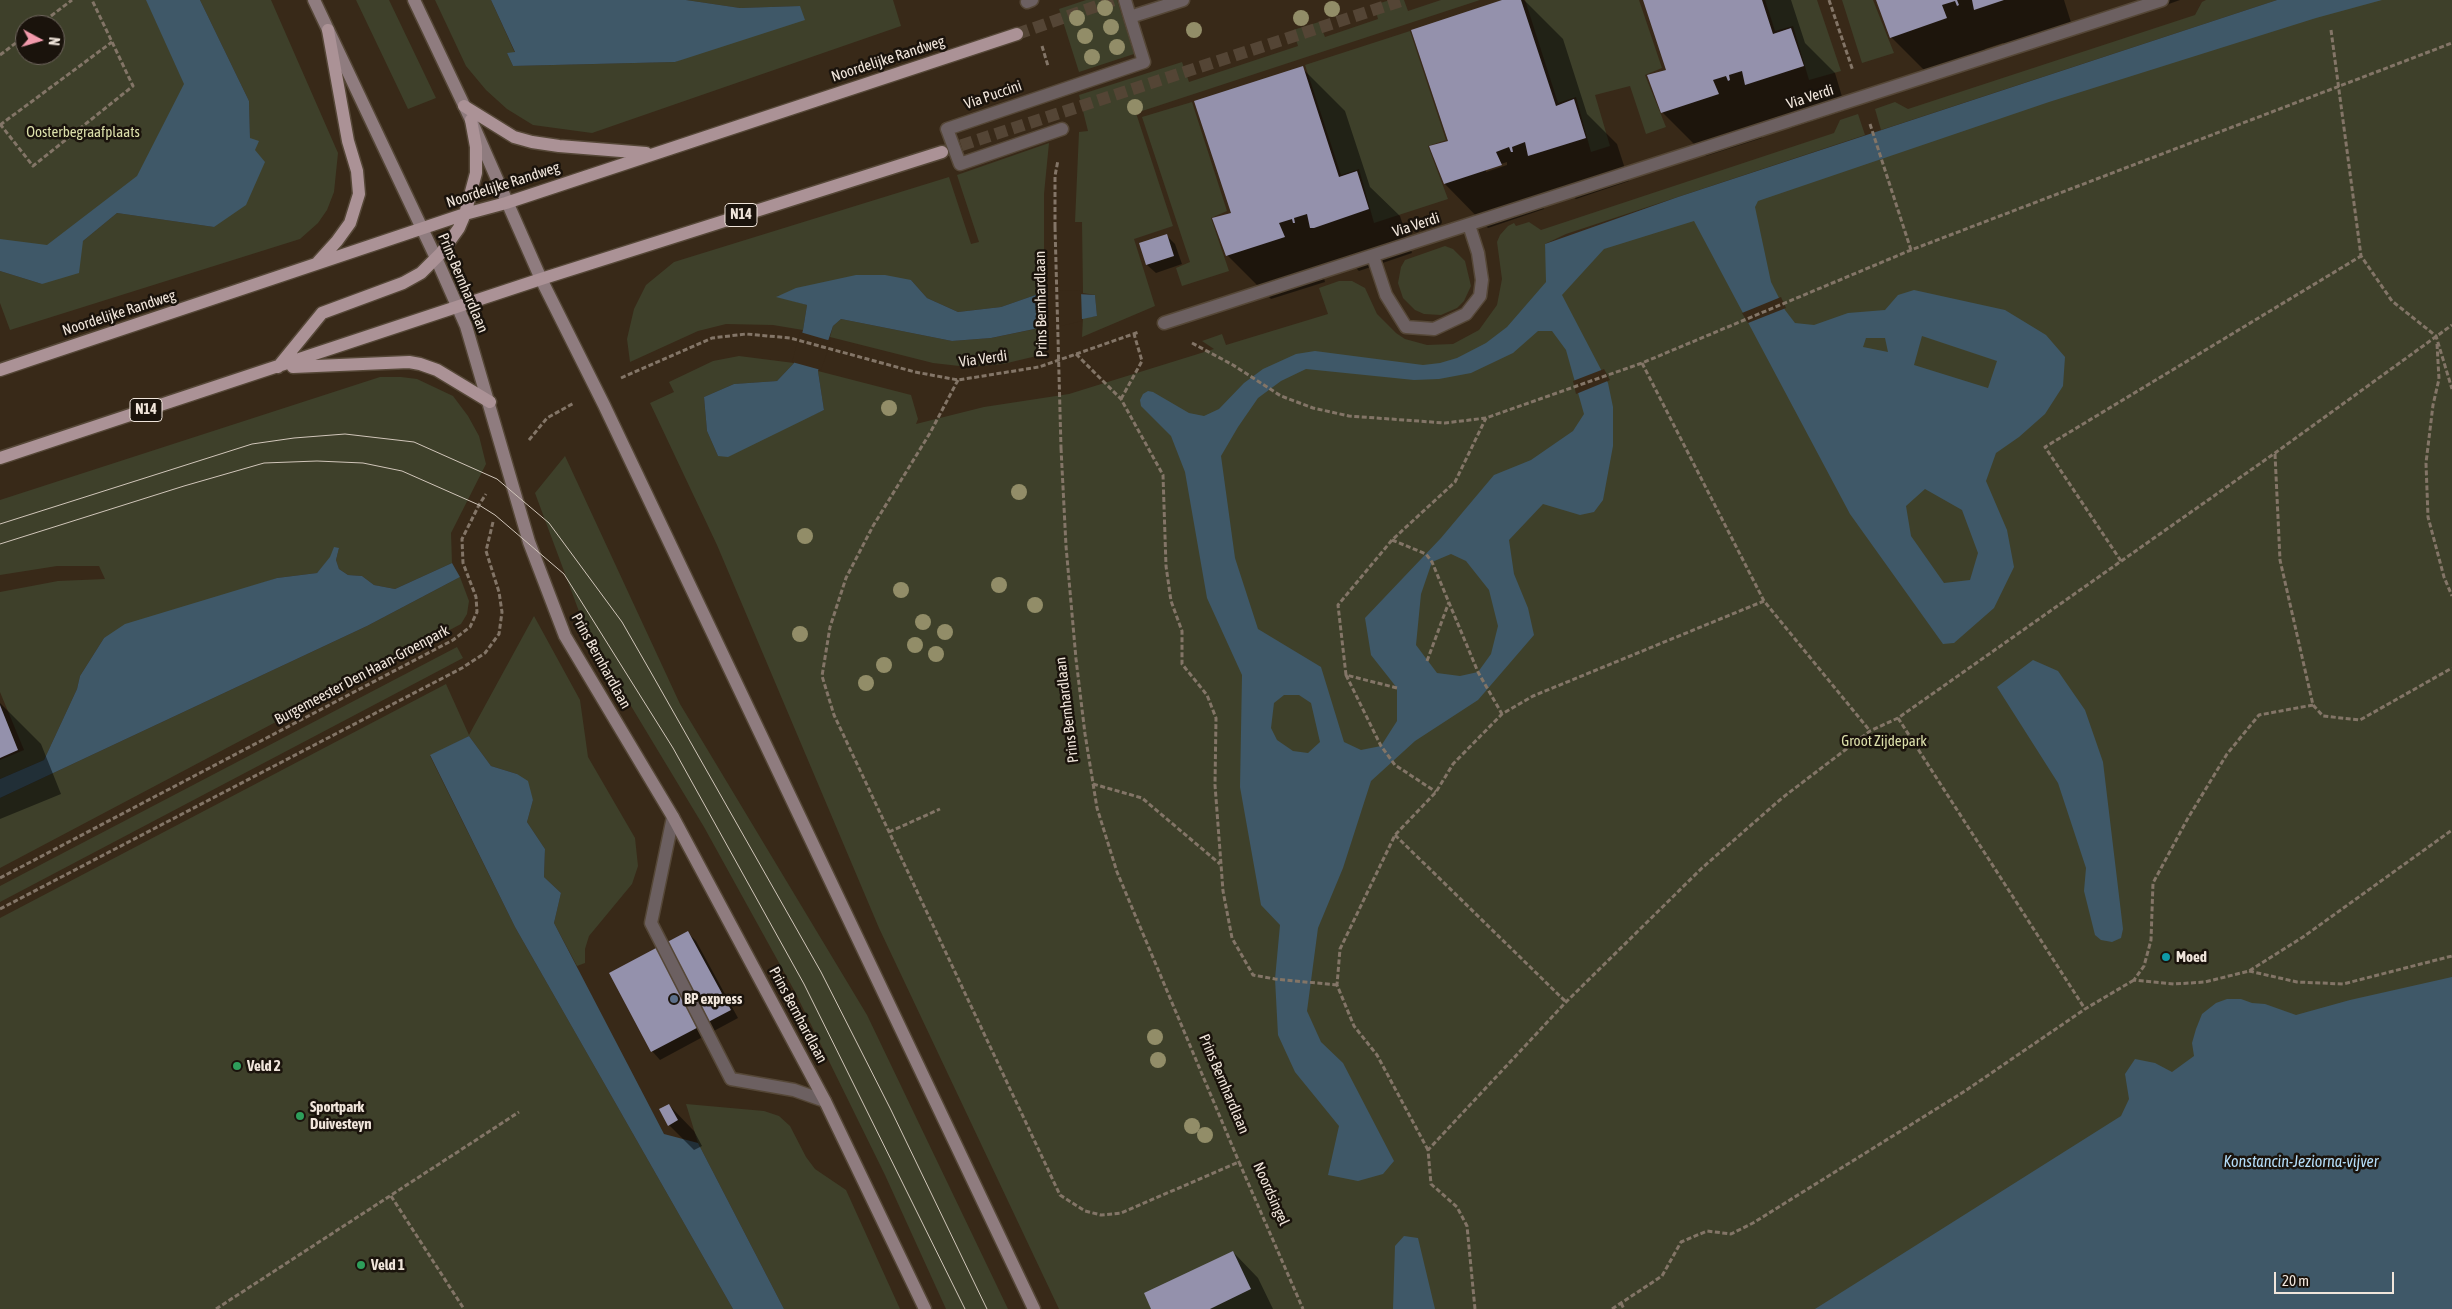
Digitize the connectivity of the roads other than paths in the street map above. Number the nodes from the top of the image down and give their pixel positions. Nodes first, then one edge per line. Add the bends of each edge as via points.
1 (314, 0) edge
2 (414, 0) edge
3 (1124, 0) edge
4 (1183, 0) edge
5 (2162, 0) edge
6 (1130, 17) junction
7 (328, 30) junction
8 (1017, 34) tunnel mouth
9 (464, 106) junction
10 (470, 120) junction
11 (1062, 130) dead end
12 (942, 152) tunnel mouth
13 (651, 154) junction
14 (506, 203) junction
15 (465, 214) junction
16 (1469, 225) junction
17 (422, 229) junction
18 (1374, 256) junction
19 (436, 258) junction
20 (316, 264) junction
21 (541, 279) junction
22 (459, 308) junction
23 (1164, 324) road end
24 (278, 367) junction
25 (0, 370) edge
26 (490, 402) junction
27 (0, 458) edge
28 (673, 817) junction
29 (825, 1101) junction
30 (925, 1309) edge
31 (1034, 1309) edge

1 - 7 main road, Prins Bernhardlaan
2 - 9 main road
3 - 6 street, Via Puccini
4 - 6 street
5 - 16 street, Via Verdi
6 - 11 street, Via Puccini via 1144,62 947,128 960,164
7 - 17 main road, Prins Bernhardlaan
7 - 20 main road via 359,194 350,223
8 - 13 main road, Noordelijke Randweg
9 - 10 main road
9 - 13 main road via 514,136 532,142
10 - 14 main road
10 - 15 main road via 476,148 476,173
12 - 21 main road, N14
13 - 14 main road, Noordelijke Randweg
14 - 15 main road, Noordelijke Randweg
14 - 21 main road
15 - 17 main road, Noordelijke Randweg
15 - 19 main road via 459,228
16 - 18 street, Via Verdi
16 - 18 street via 1478,253 1482,280 1480,296 1466,314 1434,330 1406,326 1386,294
17 - 19 main road, Prins Bernhardlaan
17 - 20 main road, Noordelijke Randweg
18 - 23 street, Via Verdi
19 - 22 main road, Prins Bernhardlaan
19 - 24 main road via 421,273 403,283 322,314
20 - 25 main road, Noordelijke Randweg
21 - 22 main road, N14
21 - 31 main road
22 - 24 main road, N14
22 - 26 main road, Prins Bernhardlaan
24 - 26 main road via 409,362 438,370
24 - 27 main road, N14
26 - 28 main road, Prins Bernhardlaan via 528,542 565,636
28 - 29 main road, Prins Bernhardlaan
28 - 29 street via 651,923 731,1079 794,1090
29 - 30 main road, Prins Bernhardlaan

